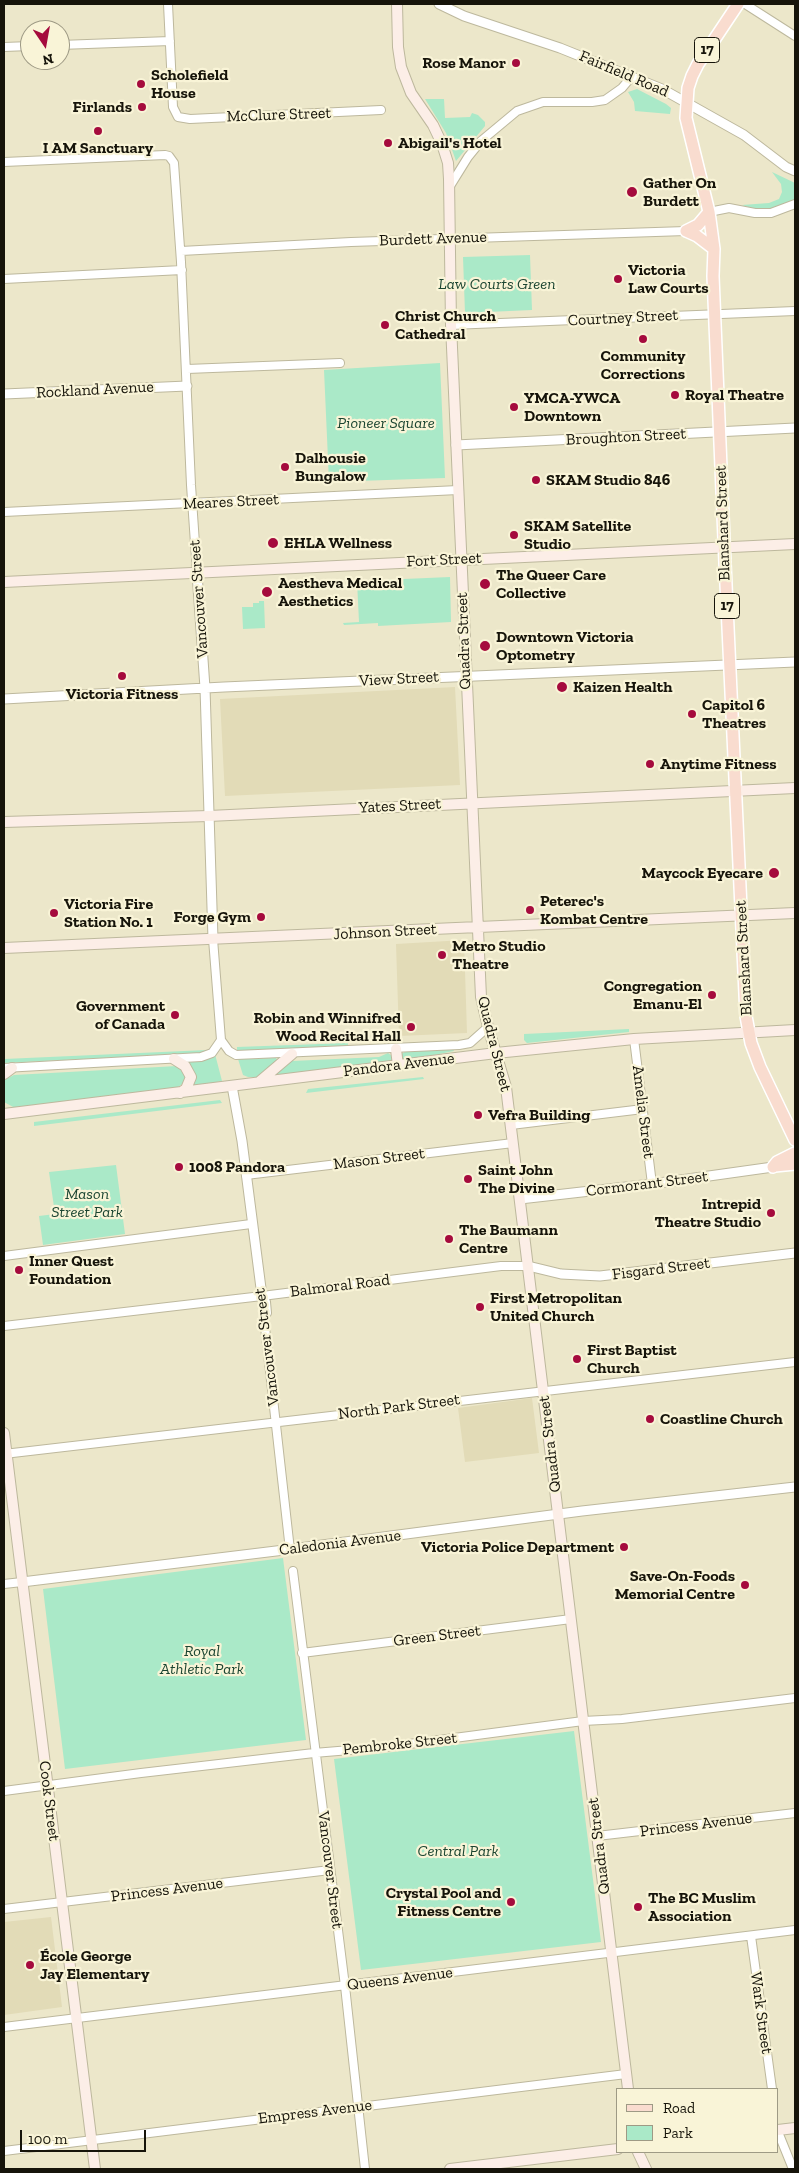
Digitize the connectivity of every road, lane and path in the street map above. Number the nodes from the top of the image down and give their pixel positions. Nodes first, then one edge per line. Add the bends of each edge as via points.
1 (168, 4) edge
2 (439, 4) edge
3 (738, 4) edge
4 (745, 4) edge
5 (398, 5) edge
6 (795, 36) edge
7 (170, 41) junction
8 (70, 45) edge
9 (20, 46) edge
10 (4, 47) edge
11 (632, 76) junction
12 (687, 102) junction
13 (381, 110) dead end
14 (4, 162) edge
15 (795, 172) edge
16 (450, 186) junction
17 (795, 204) edge
18 (709, 212) junction
19 (686, 231) junction
20 (450, 239) junction
21 (714, 249) junction
22 (181, 251) junction
23 (182, 270) junction
24 (4, 279) edge
25 (795, 311) edge
26 (715, 314) junction
27 (451, 326) junction
28 (340, 363) dead end
29 (187, 369) junction
30 (187, 386) junction
31 (4, 394) edge
32 (795, 428) edge
33 (720, 433) junction
34 (456, 445) junction
35 (458, 490) junction
36 (192, 504) junction
37 (4, 512) edge
38 (795, 544) edge
39 (724, 548) junction
40 (461, 559) junction
41 (197, 573) junction
42 (4, 582) edge
43 (795, 662) edge
44 (729, 665) junction
45 (466, 676) junction
46 (205, 688) junction
47 (4, 699) edge
48 (795, 788) edge
49 (735, 790) junction
50 (472, 803) junction
51 (209, 816) junction
52 (4, 822) edge
53 (795, 913) edge
54 (742, 915) junction
55 (478, 927) junction
56 (213, 940) junction
57 (4, 948) edge
58 (488, 1028) junction
59 (795, 1030) edge
60 (749, 1032) junction
61 (634, 1039) junction
62 (221, 1040) junction
63 (396, 1049) junction
64 (496, 1053) junction
65 (292, 1054) junction
66 (174, 1060) junction
67 (398, 1066) junction
68 (6, 1070) edge
69 (259, 1082) junction
70 (232, 1086) junction
71 (180, 1093) junction
72 (4, 1108) edge
73 (643, 1109) junction
74 (9, 1113) edge
75 (510, 1125) junction
76 (795, 1140) edge
77 (513, 1143) junction
78 (795, 1153) edge
79 (795, 1164) edge
80 (773, 1166) junction
81 (246, 1175) junction
82 (652, 1184) junction
83 (520, 1199) junction
84 (251, 1224) junction
85 (795, 1253) edge
86 (4, 1256) edge
87 (528, 1266) junction
88 (262, 1296) junction
89 (4, 1326) edge
90 (795, 1362) edge
91 (543, 1390) junction
92 (276, 1422) junction
93 (4, 1433) edge
94 (5, 1454) edge
95 (795, 1487) edge
96 (558, 1514) junction
97 (290, 1550) junction
98 (293, 1571) dead end
99 (22, 1582) junction
100 (4, 1584) edge
101 (571, 1619) junction
102 (302, 1653) junction
103 (795, 1698) edge
104 (583, 1721) junction
105 (314, 1753) junction
106 (47, 1785) junction
107 (4, 1791) edge
108 (795, 1813) edge
109 (598, 1836) junction
110 (330, 1870) junction
111 (61, 1902) junction
112 (4, 1909) edge
113 (795, 1930) edge
114 (751, 1936) junction
115 (612, 1953) junction
116 (344, 1986) junction
117 (76, 2018) junction
118 (4, 2027) edge
119 (626, 2074) junction
120 (628, 2088) edge
121 (772, 2088) edge
122 (358, 2107) junction
123 (795, 2128) edge
124 (779, 2131) edge
125 (779, 2134) edge
126 (91, 2141) junction
127 (616, 2149) edge
128 (4, 2151) edge
129 (638, 2153) edge
130 (501, 2166) edge
131 (95, 2169) edge
132 (365, 2169) edge
133 (450, 2169) edge
134 (646, 2169) edge
135 (793, 2169) edge

1 - 7 street
2 - 11 street, Fairfield Road via 464,16
3 - 12 main road, Blanshard Street / 17 via 698,64 688,88
4 - 6 street
5 - 16 main road, Quadra Street via 400,67 442,144
7 - 8 street
7 - 13 street, McClure Street via 174,107 178,117
9 - 10 street
11 - 12 street, Fairfield Road
11 - 16 street via 605,100 543,102 517,111 481,141
12 - 15 street, Fairfield Road via 744,135
12 - 18 main road, Blanshard Street / 17 via 687,128
14 - 22 street, Vancouver Street via 168,156 175,169
16 - 20 main road, Quadra Street
17 - 18 street via 771,213 730,208
18 - 19 main road
18 - 21 main road, Blanshard Street / 17
19 - 20 street, Burdett Avenue
19 - 21 main road
20 - 22 street, Burdett Avenue
20 - 27 main road, Quadra Street
21 - 26 main road, Blanshard Street / 17
22 - 23 street, Vancouver Street
23 - 24 street
23 - 29 street, Vancouver Street
25 - 26 street, Courtney Street
26 - 27 street, Courtney Street
26 - 33 main road, Blanshard Street / 17
27 - 34 main road, Quadra Street
28 - 29 street
29 - 30 street, Vancouver Street
30 - 31 street, Rockland Avenue
30 - 36 street, Vancouver Street
32 - 33 street, Broughton Street
33 - 34 street, Broughton Street
33 - 39 main road, Blanshard Street / 17
34 - 35 main road, Quadra Street
35 - 36 street, Meares Street
35 - 40 main road, Quadra Street
36 - 37 street, Meares Street
36 - 41 street, Vancouver Street
38 - 39 main road, Fort Street
39 - 40 main road, Fort Street
39 - 44 main road, Blanshard Street / 17
40 - 41 main road, Fort Street
40 - 45 main road, Quadra Street
41 - 42 main road, Fort Street
41 - 46 street, Vancouver Street
43 - 44 street, View Street
44 - 45 street, View Street
44 - 49 main road, Blanshard Street / 17
45 - 46 street, View Street
45 - 50 main road, Quadra Street
46 - 47 street, View Street
46 - 51 street, Vancouver Street
48 - 49 main road, Yates Street
49 - 50 main road, Yates Street
49 - 54 main road, Blanshard Street / 17
50 - 51 main road, Yates Street
50 - 55 main road, Quadra Street
51 - 52 main road, Yates Street
51 - 56 street, Vancouver Street
53 - 54 main road, Johnson Street
54 - 55 main road, Johnson Street
54 - 60 main road, Blanshard Street / 17
55 - 56 main road, Johnson Street
55 - 58 main road, Quadra Street via 481,997
56 - 57 main road, Johnson Street
56 - 62 street, Vancouver Street
58 - 63 street, Pandora Avenue via 470,1043
58 - 64 main road, Quadra Street
59 - 60 main road, Pandora Avenue
60 - 61 main road, Pandora Avenue
60 - 76 main road, Blanshard Street / 17 via 760,1067
61 - 64 main road, Pandora Avenue
61 - 73 street, Amelia Street
62 - 65 street, Pandora Avenue via 236,1055
62 - 66 street via 206,1056
63 - 65 street, Pandora Avenue
63 - 67 main road
64 - 67 main road, Pandora Avenue
64 - 75 main road, Quadra Street via 506,1087
65 - 69 main road
66 - 68 street
66 - 71 main road via 185,1066 190,1077 186,1089
67 - 69 main road, Pandora Avenue
69 - 70 main road, Pandora Avenue
70 - 71 main road, Pandora Avenue
70 - 81 street, Vancouver Street
71 - 74 main road, Pandora Avenue
72 - 74 main road
73 - 75 street
73 - 82 street, Amelia Street
75 - 77 main road, Quadra Street
77 - 81 street, Mason Street
77 - 83 main road, Quadra Street
78 - 80 main road
79 - 80 main road
80 - 82 street, Cormorant Street
81 - 84 street, Vancouver Street
82 - 83 street, Cormorant Street
83 - 87 main road, Quadra Street
84 - 86 street
84 - 88 street, Vancouver Street
85 - 87 street, Fisgard Street via 600,1276 561,1274
87 - 88 street, Balmoral Road via 501,1266
87 - 91 main road, Quadra Street
88 - 89 street, Balmoral Road
88 - 92 street, Vancouver Street via 266,1304 264,1318
90 - 91 street, North Park Street
91 - 92 street, North Park Street
91 - 96 main road, Quadra Street
92 - 94 street, North Park Street
92 - 97 street, Vancouver Street
93 - 94 main road, Cook Street
94 - 99 main road, Cook Street
95 - 96 street, Caledonia Avenue
96 - 97 street, Caledonia Avenue
96 - 101 main road, Quadra Street
97 - 99 street, Caledonia Avenue
98 - 102 street, Vancouver Street
99 - 100 street, Caledonia Avenue
99 - 106 main road, Cook Street
101 - 102 street, Green Street
101 - 104 main road, Quadra Street
102 - 105 street, Vancouver Street
103 - 104 street, Pembroke Street
104 - 105 street, Pembroke Street
104 - 109 main road, Quadra Street
105 - 106 street, Pembroke Street
105 - 110 street, Vancouver Street
106 - 107 street, Pembroke Street
106 - 111 main road, Cook Street
108 - 109 street, Princess Avenue
109 - 115 main road, Quadra Street
110 - 111 street, Princess Avenue
110 - 116 street, Vancouver Street
111 - 112 street, Princess Avenue
111 - 117 main road, Cook Street
113 - 114 street, Queens Avenue
114 - 115 street, Queens Avenue
114 - 121 street, Wark Street
115 - 116 street, Queens Avenue
115 - 119 main road, Quadra Street
116 - 117 street, Queens Avenue
116 - 122 street, Vancouver Street
117 - 118 street, Queens Avenue
117 - 126 main road, Cook Street
119 - 120 main road, Quadra Street
119 - 122 street, Empress Avenue
122 - 126 street, Empress Avenue
122 - 132 street, Vancouver Street
123 - 124 main road
125 - 135 street
126 - 128 street, Empress Avenue
126 - 131 main road, Cook Street
127 - 130 main road
129 - 134 main road
130 - 133 main road

